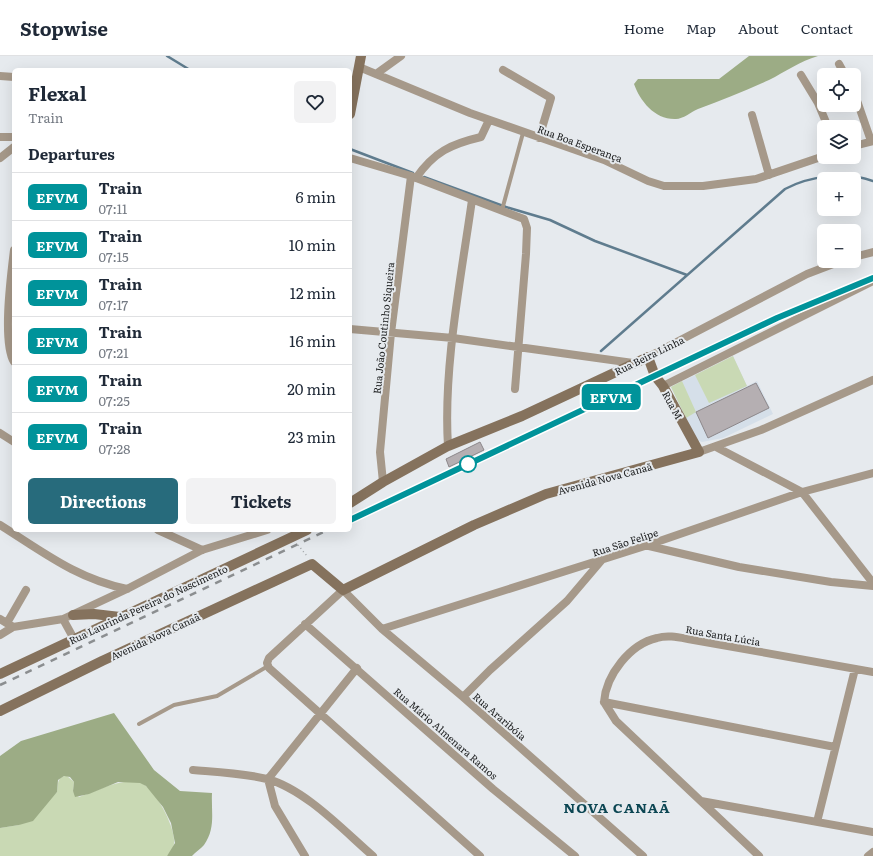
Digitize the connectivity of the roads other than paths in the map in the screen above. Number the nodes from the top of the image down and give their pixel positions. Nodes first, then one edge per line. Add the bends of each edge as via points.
1 (361, 56) edge
2 (401, 56) edge
3 (838, 64) dead end
4 (359, 67) junction
5 (841, 68) edge
6 (503, 70) dead end
7 (376, 74) junction
8 (800, 75) dead end
9 (0, 76) edge
10 (12, 77) edge
11 (352, 104) edge
12 (861, 111) edge
13 (752, 115) dead end
14 (489, 120) junction
15 (825, 120) edge
16 (523, 132) junction
17 (0, 137) edge
18 (12, 137) edge
19 (539, 138) junction
20 (872, 141) edge
21 (861, 144) edge
22 (12, 149) edge
23 (0, 158) edge
24 (817, 158) edge
25 (352, 159) edge
26 (769, 175) junction
27 (414, 177) junction
28 (472, 200) junction
29 (502, 211) junction
30 (873, 252) edge
31 (861, 255) edge
32 (823, 268) edge
33 (873, 281) edge
34 (0, 296) edge
35 (12, 296) edge
36 (352, 329) edge
37 (391, 333) junction
38 (453, 338) junction
39 (518, 348) junction
40 (648, 357) junction
41 (633, 363) junction
42 (873, 380) edge
43 (663, 386) junction
44 (515, 389) dead end
45 (0, 433) edge
46 (12, 441) edge
47 (448, 446) junction
48 (716, 447) junction
49 (699, 452) junction
50 (873, 473) edge
51 (383, 482) junction
52 (802, 492) junction
53 (352, 503) edge
54 (0, 525) edge
55 (162, 532) edge
56 (260, 532) edge
57 (296, 533) edge
58 (648, 545) junction
59 (202, 550) junction
60 (601, 561) junction
61 (873, 585) edge
62 (128, 589) junction
63 (26, 590) dead end
64 (343, 590) junction
65 (73, 615) junction
66 (120, 617) junction
67 (63, 619) junction
68 (7, 623) edge
69 (305, 624) junction
70 (382, 629) junction
71 (0, 635) edge
72 (74, 639) junction
73 (269, 662) junction
74 (357, 668) junction
75 (855, 669) junction
76 (873, 672) edge
77 (0, 674) edge
78 (463, 697) junction
79 (604, 702) junction
80 (0, 711) edge
81 (320, 715) junction
82 (139, 724) dead end
83 (835, 747) junction
84 (193, 770) dead end
85 (268, 779) junction
86 (700, 801) junction
87 (816, 822) junction
88 (873, 832) edge
89 (873, 852) edge
90 (305, 856) edge
91 (373, 856) edge
92 (480, 856) edge
93 (574, 856) edge
94 (643, 856) edge
95 (759, 856) edge
96 (868, 856) edge

1 - 4 street
2 - 7 street
3 - 5 street
4 - 7 street, Rua Boa Esperança
4 - 11 street
6 - 19 street via 551,98
7 - 14 street, Rua Boa Esperança
8 - 15 street via 818,103
9 - 10 street
12 - 20 street
13 - 26 street
14 - 16 street, Rua Boa Esperança
14 - 27 street via 481,137 451,145
16 - 19 street, Rua Boa Esperança
16 - 29 lane
17 - 18 street
19 - 26 street, Rua Boa Esperança via 604,160 656,184 672,187 716,185
20 - 21 street
22 - 23 street
24 - 26 street, Rua Boa Esperança
25 - 27 street
27 - 28 street
27 - 37 street, Rua João Coutinho Siqueira
28 - 29 street
28 - 38 street
29 - 39 street via 524,219 527,228
30 - 31 street
32 - 40 street, Rua Beira Linha
33 - 43 street
34 - 35 street
36 - 37 street
37 - 38 street
37 - 51 street, Rua João Coutinho Siqueira via 380,452
38 - 39 street
38 - 47 street via 446,422
39 - 41 street
39 - 44 street
40 - 41 street, Rua Beira Linha
40 - 43 street, Rua M via 655,376
41 - 47 street, Rua Beira Linha via 522,416
42 - 48 street, Avenida Nova Canaã
43 - 49 street, Rua M
45 - 46 street
47 - 51 street, Rua Beira Linha
48 - 49 street, Avenida Nova Canaã
48 - 52 street
49 - 64 street, Avenida Nova Canaã via 546,494 474,525
50 - 52 street, Rua São Felipe
51 - 53 street, Rua Beira Linha
52 - 58 street, Rua São Felipe
52 - 61 street
54 - 62 street via 74,572
55 - 59 street
56 - 59 street
57 - 66 street, Rua Laurinda Pereira do Nascimento
58 - 60 street, Rua São Felipe
58 - 61 street via 739,567 831,582
59 - 62 street
60 - 70 street, Rua São Felipe
60 - 78 street via 567,601
62 - 65 street
63 - 68 street
64 - 69 street
64 - 70 street, Rua Araribóia
64 - 80 street, Avenida Nova Canaã via 312,564
65 - 66 street
65 - 67 street
66 - 72 street, Rua Laurinda Pereira do Nascimento
67 - 68 street
67 - 72 street
68 - 71 street
69 - 73 street
69 - 74 street, Rua Mário Almenara Ramos
70 - 78 street, Rua Araribóia
72 - 77 street, Rua Laurinda Pereira do Nascimento
73 - 81 street via 270,670
73 - 82 lane via 217,696 174,705
74 - 81 street
74 - 93 street, Rua Mário Almenara Ramos via 493,789
75 - 76 street, Rua Santa Lúcia
75 - 79 street, Rua Santa Lúcia via 663,636 647,641 615,669 607,685
75 - 83 street
78 - 94 street, Rua Araribóia
79 - 83 street
79 - 86 street via 616,721
81 - 85 street
81 - 92 street
83 - 87 street
84 - 85 street
85 - 90 street via 275,806
85 - 91 street via 289,788 306,800
86 - 87 street
86 - 95 street
87 - 88 street
89 - 96 street

